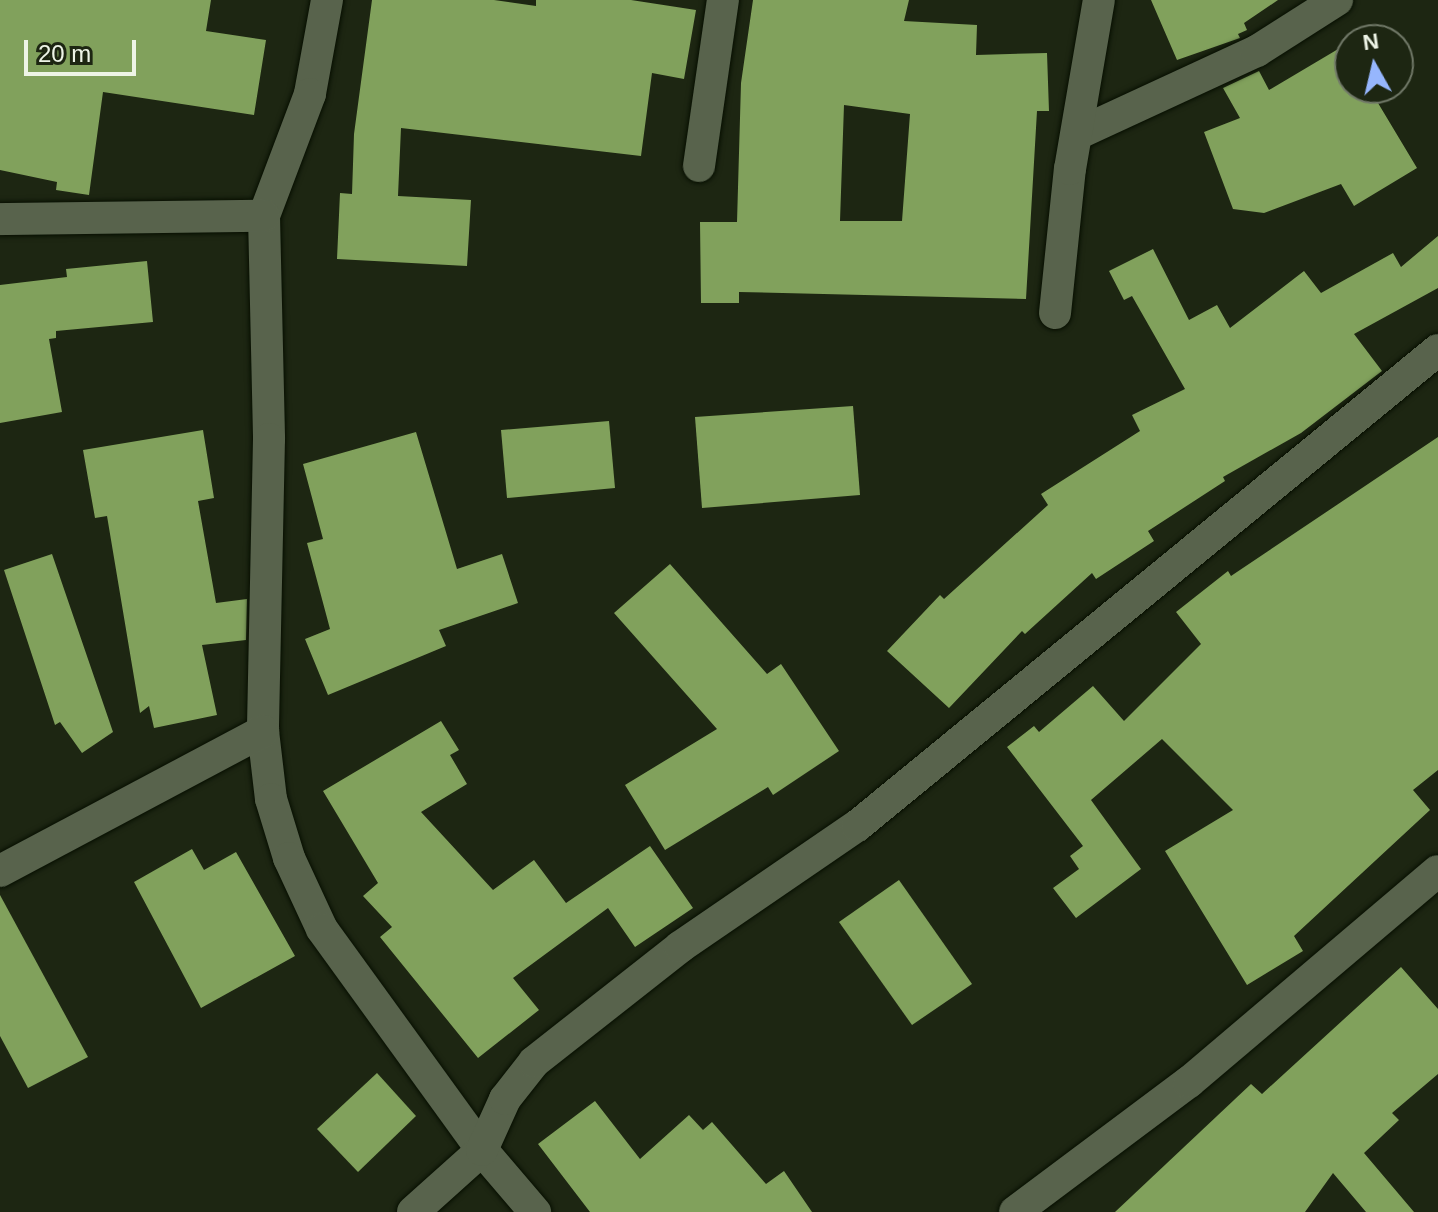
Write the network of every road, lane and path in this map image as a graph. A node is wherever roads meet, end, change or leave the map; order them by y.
1 (327, 0) edge
2 (723, 0) edge
3 (1099, 0) edge
4 (1337, 0) edge
5 (1077, 134) junction
6 (699, 166) dead end
7 (264, 216) junction
8 (0, 219) edge
9 (1055, 313) dead end
10 (1438, 350) edge
11 (263, 731) junction
12 (0, 871) edge
13 (1438, 871) edge
14 (482, 1150) junction
15 (413, 1212) edge
16 (535, 1212) edge
17 (1015, 1212) edge

1 - 7 street
2 - 6 street
3 - 5 street
4 - 5 street
5 - 9 street
7 - 8 street
7 - 11 street
10 - 14 street
11 - 12 street
11 - 14 street
13 - 17 street
14 - 15 street
14 - 16 street

